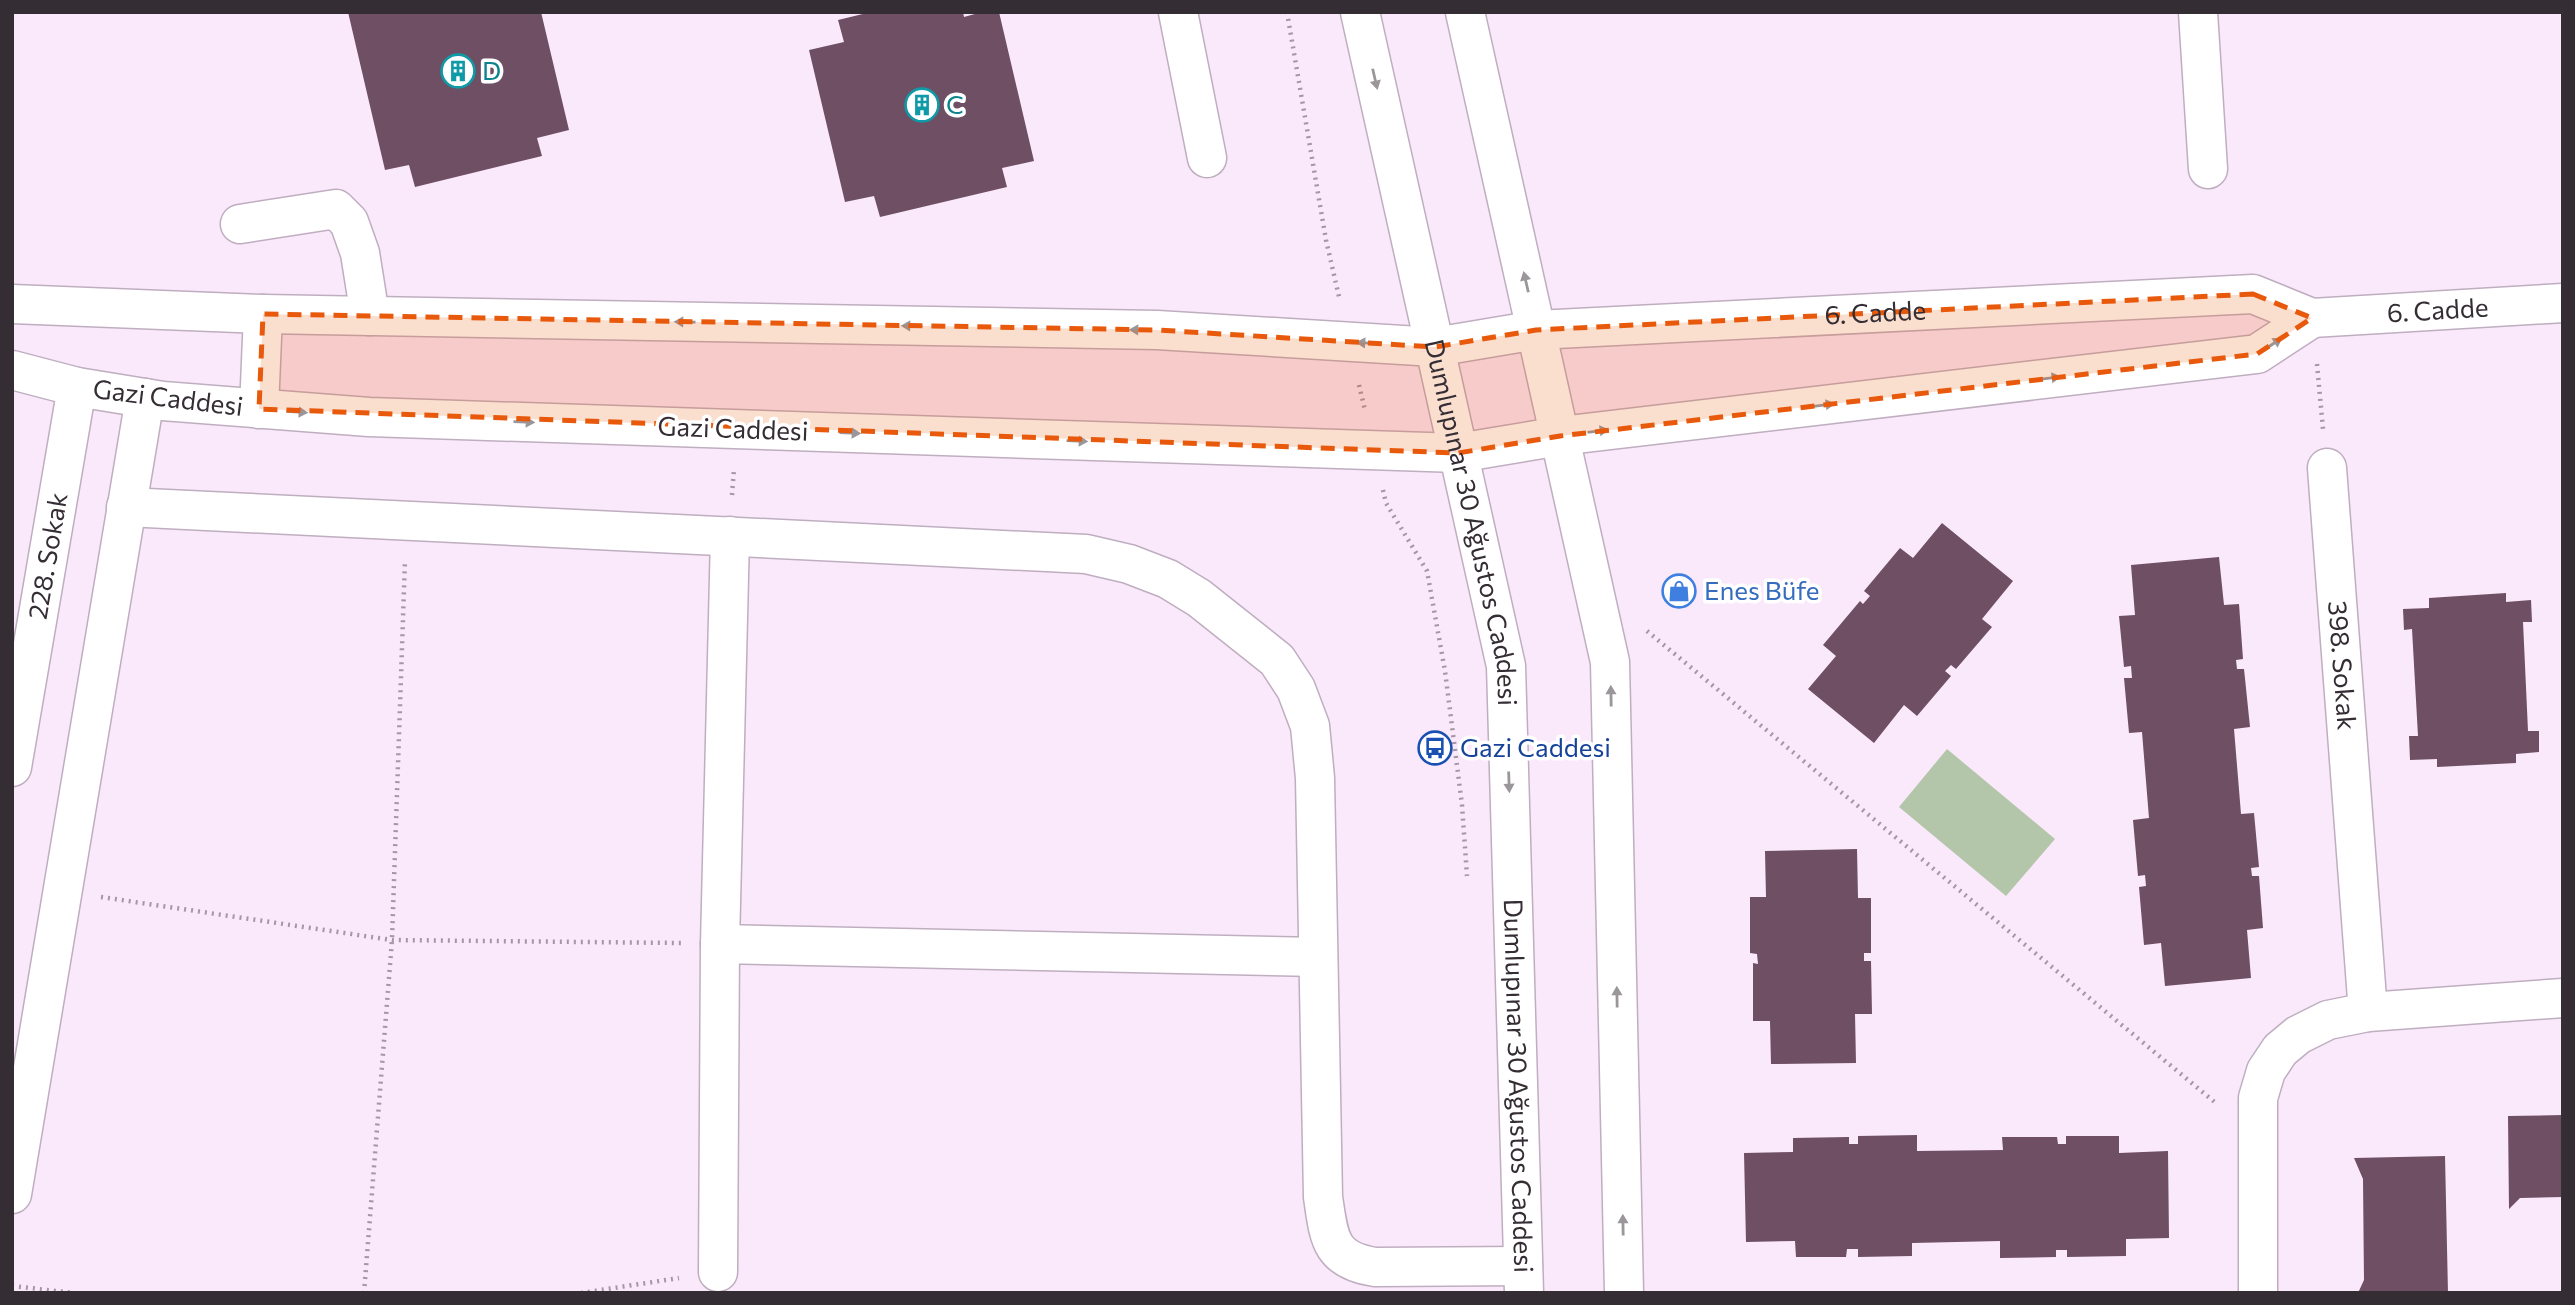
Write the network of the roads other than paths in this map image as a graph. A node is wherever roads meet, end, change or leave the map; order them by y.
1 (1178, 12) edge
2 (1360, 12) edge
3 (1465, 12) edge
4 (2198, 12) edge
5 (1207, 158) dead end
6 (2208, 169) dead end
7 (240, 224) dead end
8 (2563, 303) edge
9 (12, 304) edge
10 (264, 314) junction
11 (370, 316) junction
12 (2312, 318) junction
13 (1536, 330) junction
14 (1435, 347) junction
15 (12, 370) edge
16 (77, 387) junction
17 (145, 398) junction
18 (259, 409) junction
19 (1560, 436) junction
20 (1458, 453) junction
21 (2327, 468) road end
22 (126, 507) junction
23 (730, 536) junction
24 (12, 767) edge
25 (720, 944) junction
26 (1318, 957) junction
27 (2563, 998) edge
28 (2368, 1012) junction
29 (12, 1194) edge
30 (718, 1272) road end
31 (1523, 1279) edge
32 (1624, 1293) edge
33 (2258, 1293) edge

1 - 5 main road
2 -> 14 main road, Dumlupınar 30 Ağustos Caddesi
13 -> 3 main road
4 - 6 main road
7 - 11 main road
8 - 12 main road, 6. Cadde
9 - 10 main road
10 - 11 main road
10 - 18 main road
14 -> 11 main road
12 - 13 main road, 6. Cadde
19 -> 12 main road, 6. Cadde
13 - 14 main road, 6. Cadde
13 - 19 main road
14 - 20 main road, Dumlupınar 30 Ağustos Caddesi
15 - 16 main road, Gazi Caddesi
16 - 17 main road, Gazi Caddesi
16 - 24 main road, 228. Sokak
17 - 18 main road, Gazi Caddesi
17 - 22 main road
18 -> 20 main road, Gazi Caddesi
19 - 20 main road, 6. Cadde
32 -> 19 main road
20 -> 31 main road, Dumlupınar 30 Ağustos Caddesi
21 - 28 main road, 398. Sokak
22 - 23 main road
22 - 29 main road
23 - 25 main road
23 - 26 main road
25 - 26 main road
25 - 30 main road
26 - 31 main road
27 - 28 main road
28 - 33 main road

